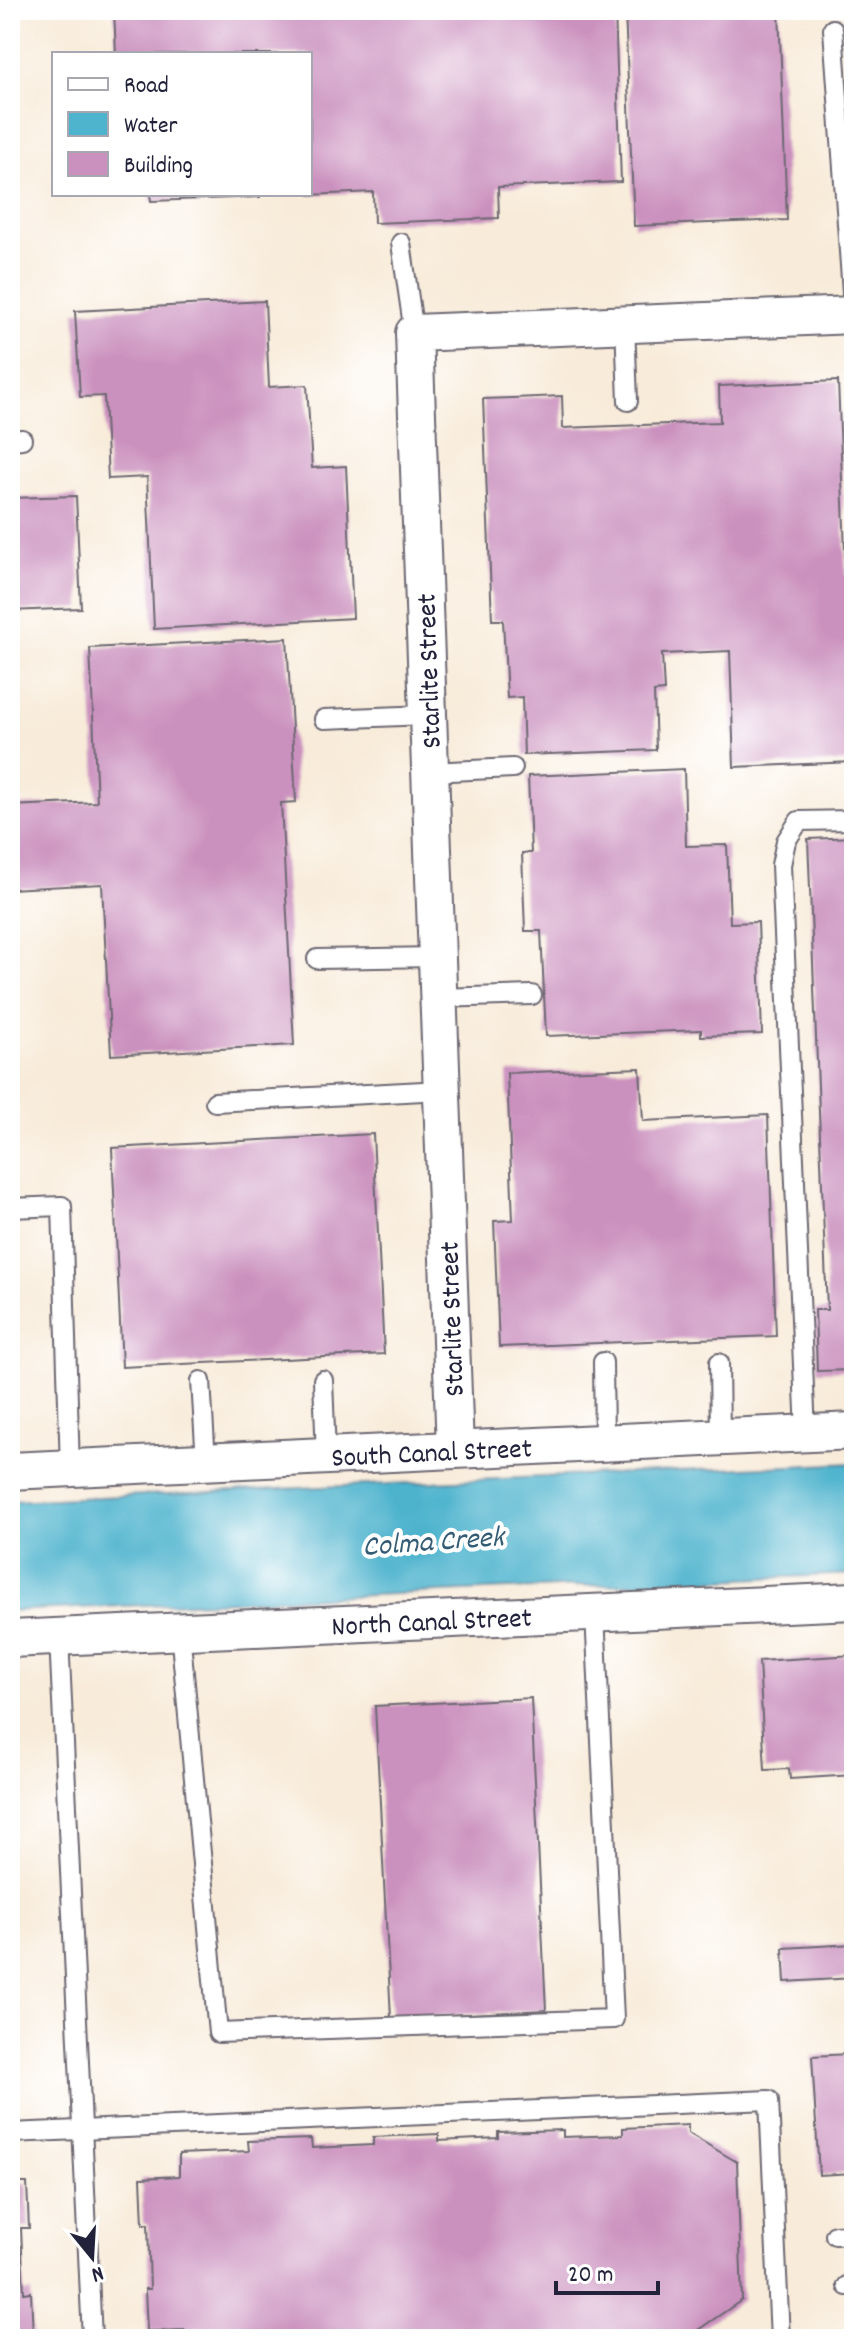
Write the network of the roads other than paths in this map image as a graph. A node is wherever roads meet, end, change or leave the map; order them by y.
1 (833, 29) dead end
2 (401, 243) dead end
3 (854, 315) edge
4 (854, 321) edge
5 (625, 324) junction
6 (414, 333) junction
7 (628, 401) dead end
8 (428, 715) junction
9 (324, 719) dead end
10 (513, 768) dead end
11 (430, 772) junction
12 (854, 820) edge
13 (437, 957) junction
14 (317, 959) dead end
15 (532, 995) dead end
16 (439, 998) junction
17 (442, 1090) junction
18 (215, 1102) dead end
19 (10, 1208) edge
20 (603, 1362) dead end
21 (719, 1363) dead end
22 (323, 1380) dead end
23 (201, 1381) dead end
24 (854, 1431) edge
25 (806, 1433) junction
26 (720, 1437) junction
27 (604, 1442) junction
28 (455, 1449) junction
29 (326, 1456) junction
30 (206, 1462) junction
31 (70, 1469) junction
32 (10, 1471) edge
33 (854, 1601) edge
34 (595, 1613) junction
35 (180, 1631) junction
36 (59, 1637) junction
37 (10, 1639) edge
38 (82, 2130) junction
39 (10, 2133) edge
40 (854, 2234) edge
41 (835, 2235) dead end
42 (92, 2339) edge
43 (780, 2339) edge

1 - 3 lane
2 - 6 lane
3 - 4 lane
3 - 5 street
5 - 6 street
5 - 7 lane
6 - 8 street, Starlite Street
8 - 9 lane
8 - 11 street, Starlite Street
10 - 11 lane
11 - 13 street, Starlite Street
12 - 25 lane
13 - 14 lane
13 - 16 street, Starlite Street
15 - 16 lane
16 - 17 street, Starlite Street
17 - 18 lane
17 - 28 street, Starlite Street
19 - 31 lane
20 - 27 lane
21 - 26 lane
22 - 29 lane
23 - 30 lane
24 - 25 street, South Canal Street
25 - 26 street, South Canal Street
26 - 27 street, South Canal Street
27 - 28 street, South Canal Street
28 - 29 street, South Canal Street
29 - 30 street, South Canal Street
30 - 31 street, South Canal Street
31 - 32 street, South Canal Street
33 - 34 street, North Canal Street
34 - 35 street, North Canal Street
34 - 35 lane
35 - 36 street, North Canal Street
36 - 37 street, North Canal Street
36 - 38 lane
38 - 39 lane
38 - 42 lane
38 - 43 lane
40 - 41 lane

